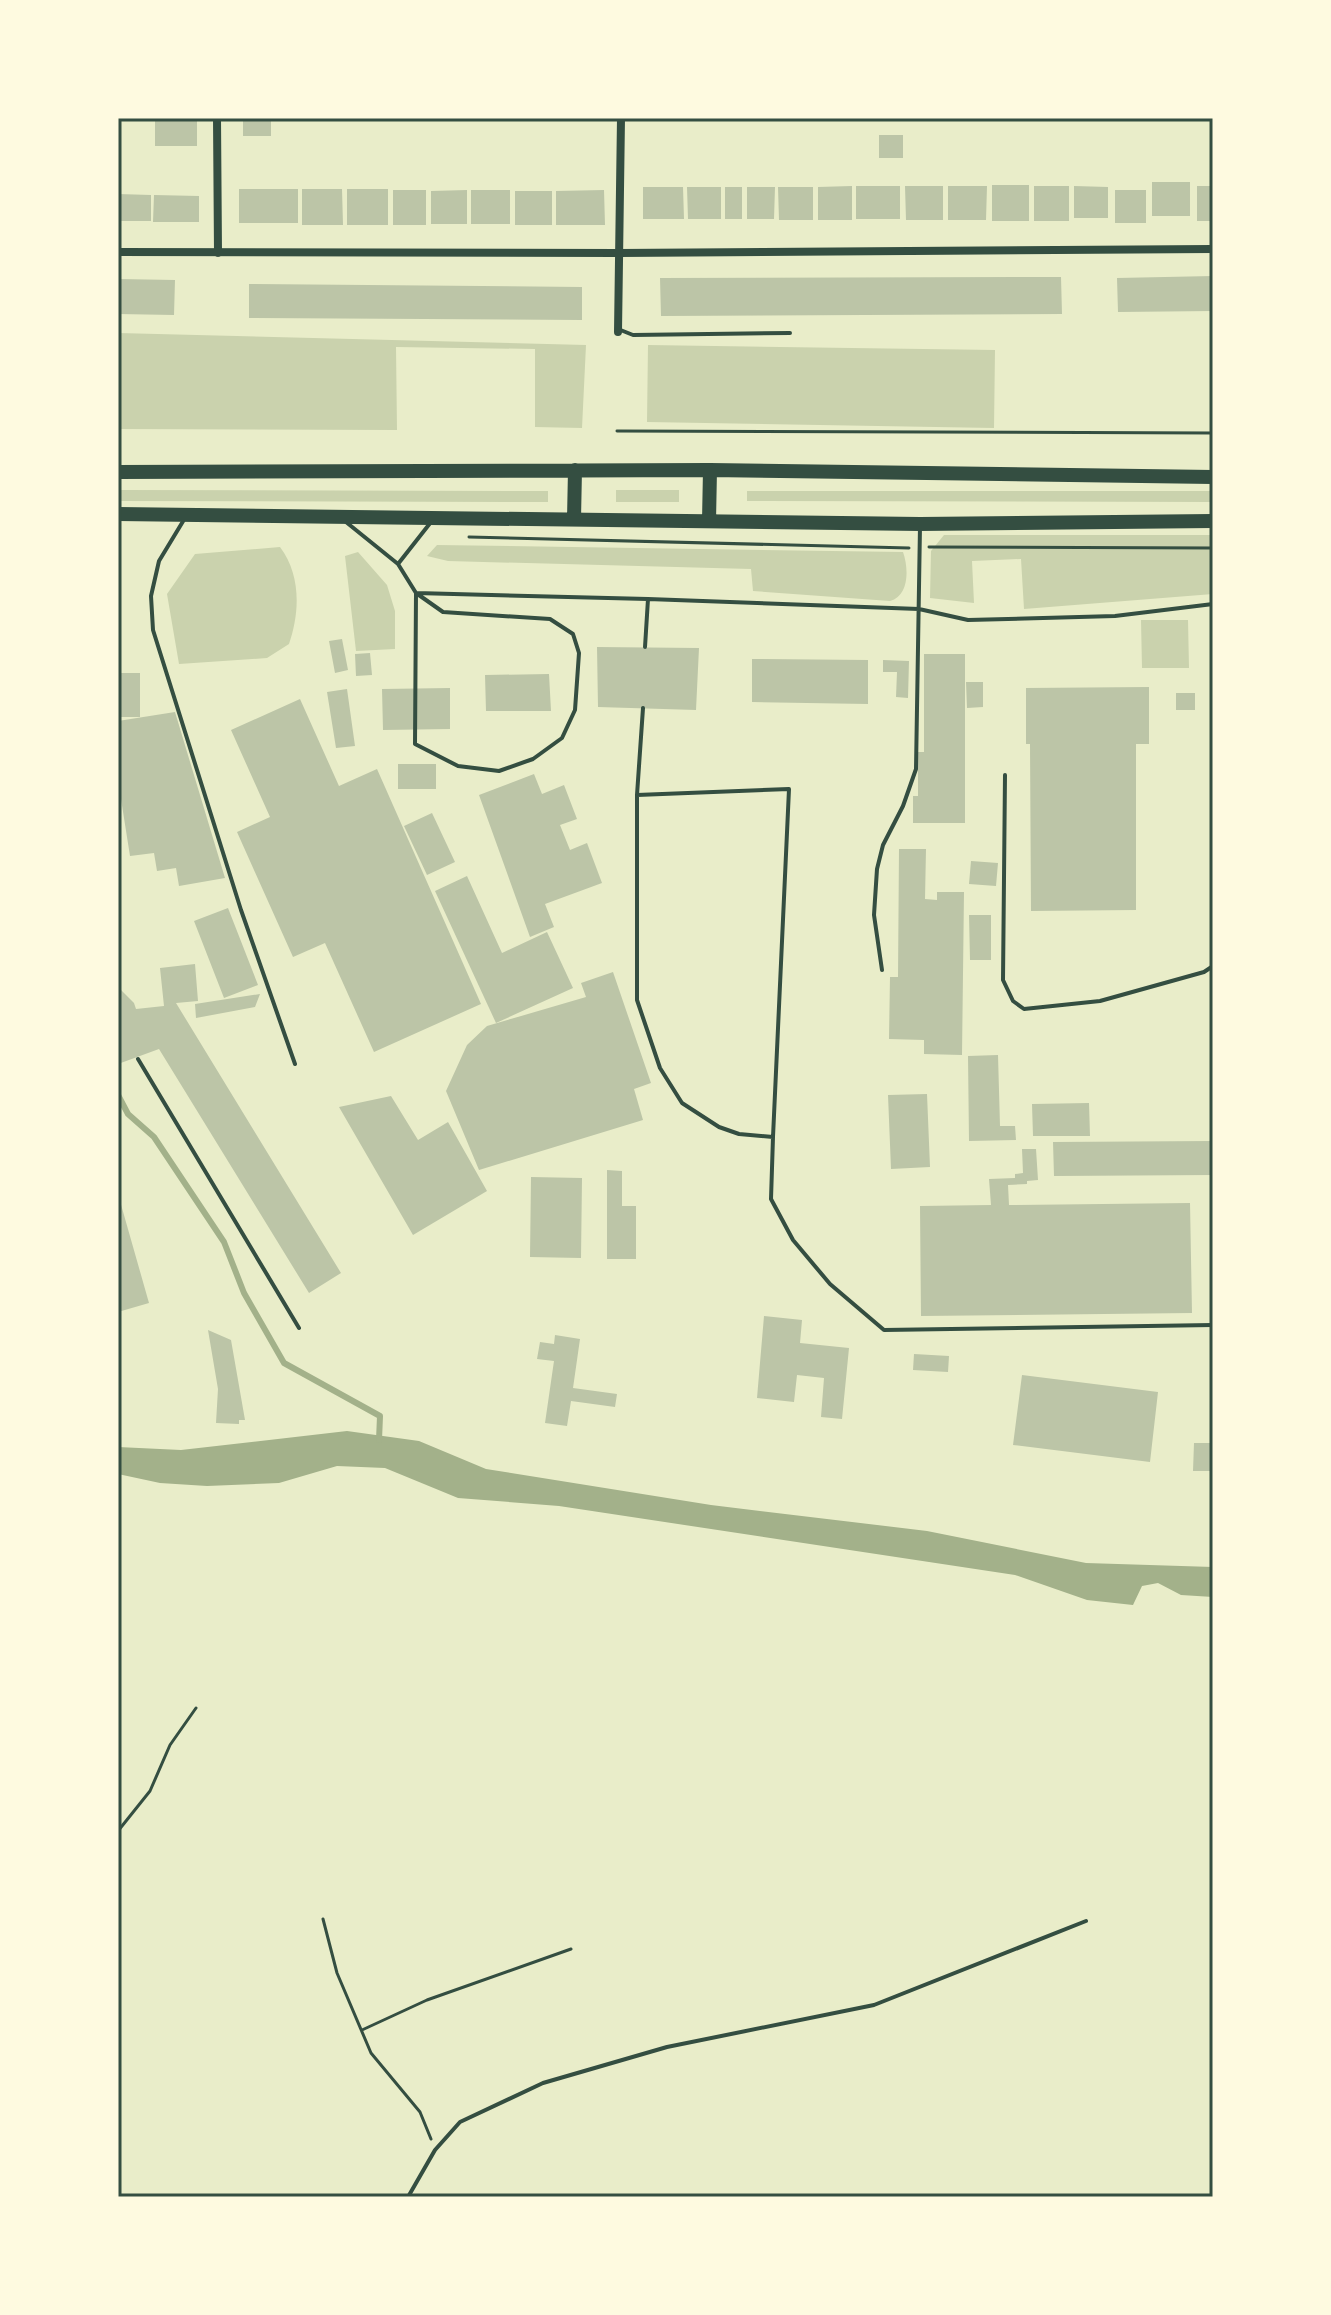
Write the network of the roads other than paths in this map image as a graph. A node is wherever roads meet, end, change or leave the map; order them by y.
1 (217, 118) edge
2 (621, 118) edge
3 (1213, 249) edge
4 (118, 252) edge
5 (218, 253) junction
6 (619, 253) junction
7 (618, 330) joint
8 (790, 333) dead end
9 (575, 470) junction
10 (710, 470) junction
11 (118, 472) edge
12 (1213, 477) edge
13 (118, 514) edge
14 (188, 514) junction
15 (337, 516) junction
16 (435, 517) junction
17 (574, 519) junction
18 (709, 521) junction
19 (1213, 521) edge
20 (920, 524) junction
21 (398, 564) junction
22 (416, 593) junction
23 (648, 599) junction
24 (1213, 604) edge
25 (919, 609) junction
26 (645, 647) dead end
27 (643, 708) dead end
28 (1005, 775) dead end
29 (637, 795) junction
30 (1213, 966) edge
31 (882, 970) dead end
32 (138, 1059) dead end
33 (295, 1064) dead end
34 (773, 1137) junction
35 (1212, 1202) edge
36 (1213, 1243) edge
37 (1213, 1325) edge
38 (299, 1328) dead end
39 (1086, 1921) dead end
40 (408, 2197) edge

1 - 5 street
2 - 6 street
3 - 6 street
4 - 5 street
5 - 6 street
6 - 7 street
7 - 8 lane
9 - 10 highway
9 - 11 highway
9 - 17 highway
10 - 12 highway
10 - 18 highway
13 - 14 highway
14 - 15 highway
14 - 33 lane
15 - 16 highway
15 - 21 lane
16 - 17 highway
16 - 21 lane
17 - 18 highway
18 - 20 highway
19 - 20 highway
20 - 25 lane
21 - 22 lane
22 - 22 lane
22 - 23 lane
23 - 25 lane
23 - 26 lane
24 - 25 lane
25 - 31 lane
27 - 29 lane
28 - 30 lane
29 - 34 lane
29 - 34 lane
32 - 38 lane
34 - 37 lane
35 - 36 lane
39 - 40 lane

